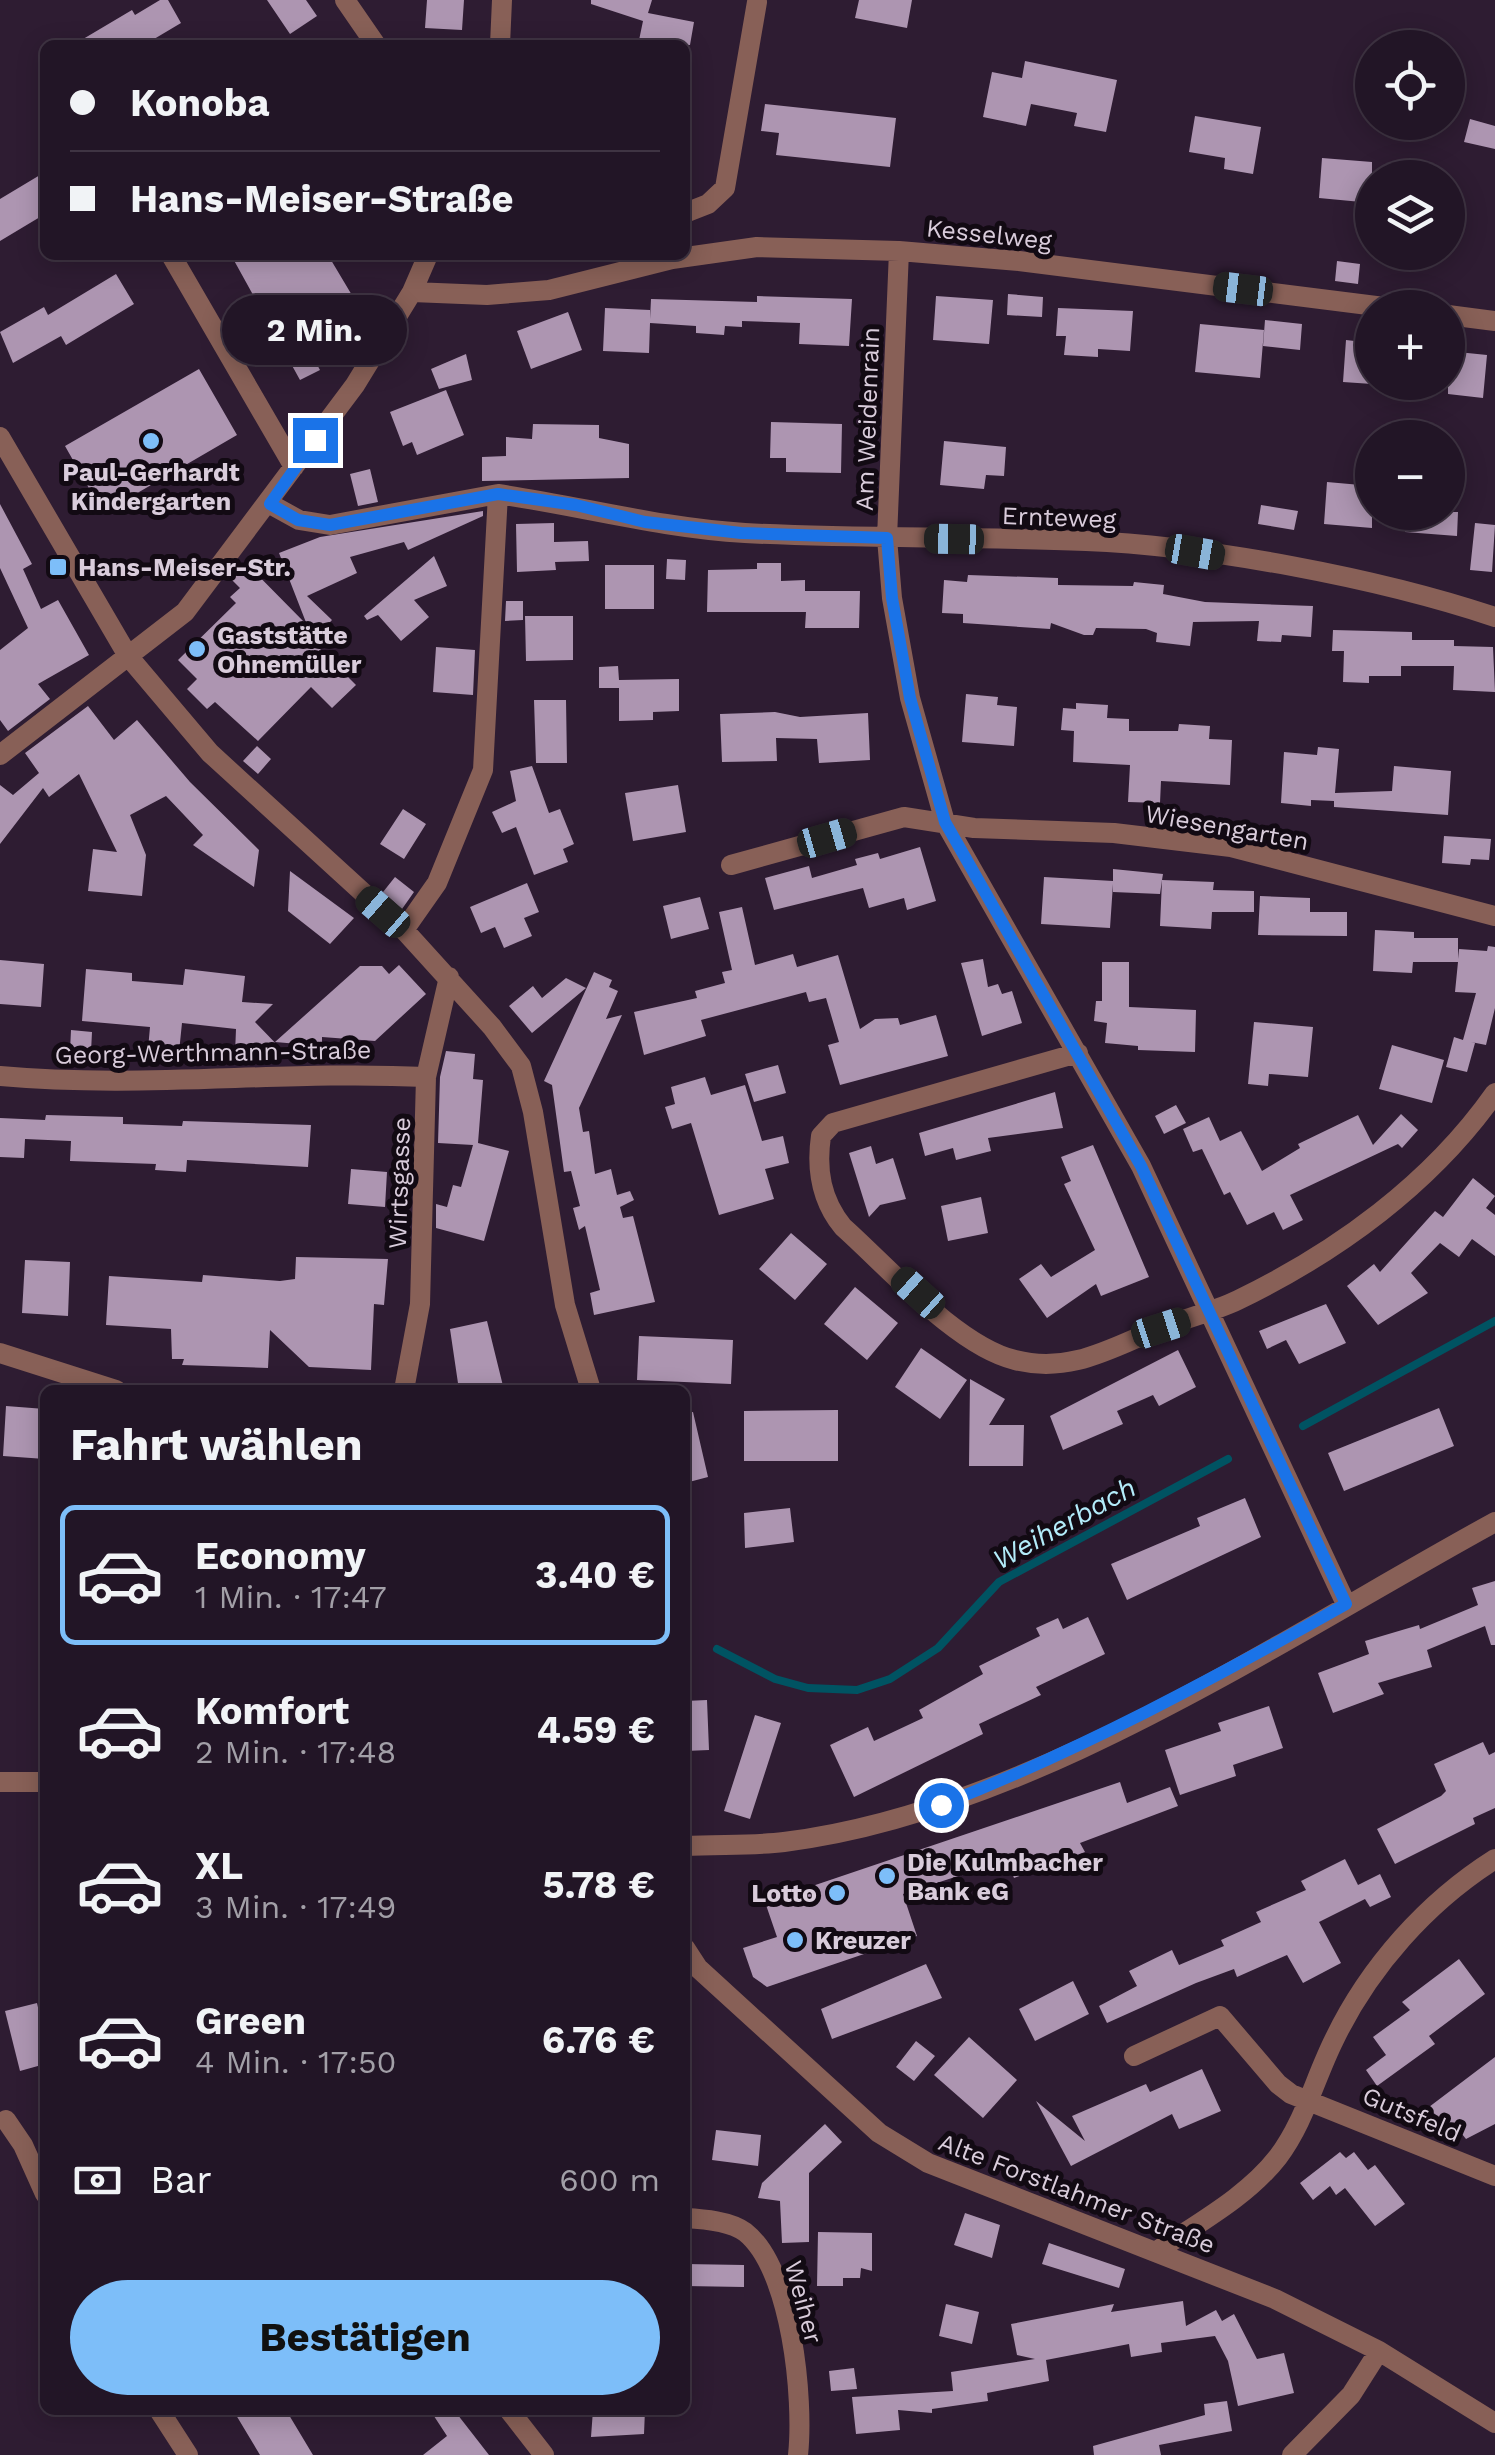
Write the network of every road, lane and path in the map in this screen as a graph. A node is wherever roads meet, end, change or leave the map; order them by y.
1 (345, 0) edge
2 (502, 0) edge
3 (757, 2) edge
4 (373, 40) edge
5 (500, 40) edge
6 (690, 211) edge
7 (899, 251) junction
8 (690, 259) edge
9 (174, 260) edge
10 (426, 260) edge
11 (601, 260) edge
12 (684, 260) edge
13 (582, 278) junction
14 (412, 292) junction
15 (1355, 303) edge
16 (1465, 318) edge
17 (1495, 322) edge
18 (0, 437) edge
19 (294, 467) junction
20 (498, 494) junction
21 (270, 504) junction
22 (887, 538) junction
23 (1495, 616) edge
24 (128, 656) junction
25 (0, 755) edge
26 (945, 822) junction
27 (731, 864) dead end
28 (1495, 916) edge
29 (404, 930) junction
30 (449, 978) junction
31 (1078, 1053) junction
32 (0, 1076) edge
33 (426, 1078) junction
34 (1495, 1093) edge
35 (1210, 1312) junction
36 (0, 1353) edge
37 (100, 1385) edge
38 (405, 1385) edge
39 (589, 1385) edge
40 (1495, 1522) edge
41 (1346, 1604) junction
42 (0, 1782) edge
43 (40, 1782) edge
44 (690, 1846) edge
45 (1495, 1860) edge
46 (690, 1956) edge
47 (1134, 2056) dead end
48 (1309, 2101) junction
49 (6, 2120) dead end
50 (1495, 2176) edge
51 (40, 2183) edge
52 (690, 2219) edge
53 (1157, 2250) junction
54 (1379, 2350) junction
55 (162, 2415) edge
56 (513, 2415) edge
57 (1495, 2423) edge
58 (188, 2455) edge
59 (544, 2455) edge
60 (798, 2455) edge
61 (1292, 2455) edge

1 - 4 street
2 - 5 street
3 - 6 street
7 - 8 street, Kesselweg
7 - 15 street, Kesselweg
7 - 22 street, Am Weidenrain
9 - 19 street
10 - 14 street
11 - 13 street, Kesselweg
12 - 13 street, Kesselweg
13 - 14 street, Kesselweg
14 - 19 street
16 - 17 street
18 - 24 street
19 - 21 street
20 - 21 street, Ernteweg
20 - 22 street, Ernteweg
20 - 29 street
21 - 24 street
22 - 23 street, Ernteweg
22 - 26 street, Am Weidenrain
24 - 25 street
24 - 29 street
26 - 27 street
26 - 28 street, Wiesengarten
26 - 31 street, Am Weidenrain
29 - 30 street
30 - 33 street, Wirtsgasse
30 - 39 street
31 - 35 street, Am Weidenrain
31 - 35 street
32 - 33 street, Georg-Werthmann-Straße
33 - 38 street, Wirtsgasse
34 - 35 street
35 - 41 street, Am Weidenrain
36 - 37 street
40 - 41 street
41 - 44 street
42 - 43 street
45 - 48 street
46 - 53 street, Alte Forstlahmer Straße
47 - 48 street, Gutsfeld
48 - 50 street, Gutsfeld
48 - 53 street
49 - 51 street
52 - 60 street, Weiher
53 - 54 street, Alte Forstlahmer Straße
54 - 57 street, Alte Forstlahmer Straße
54 - 61 street
55 - 58 street
56 - 59 street

